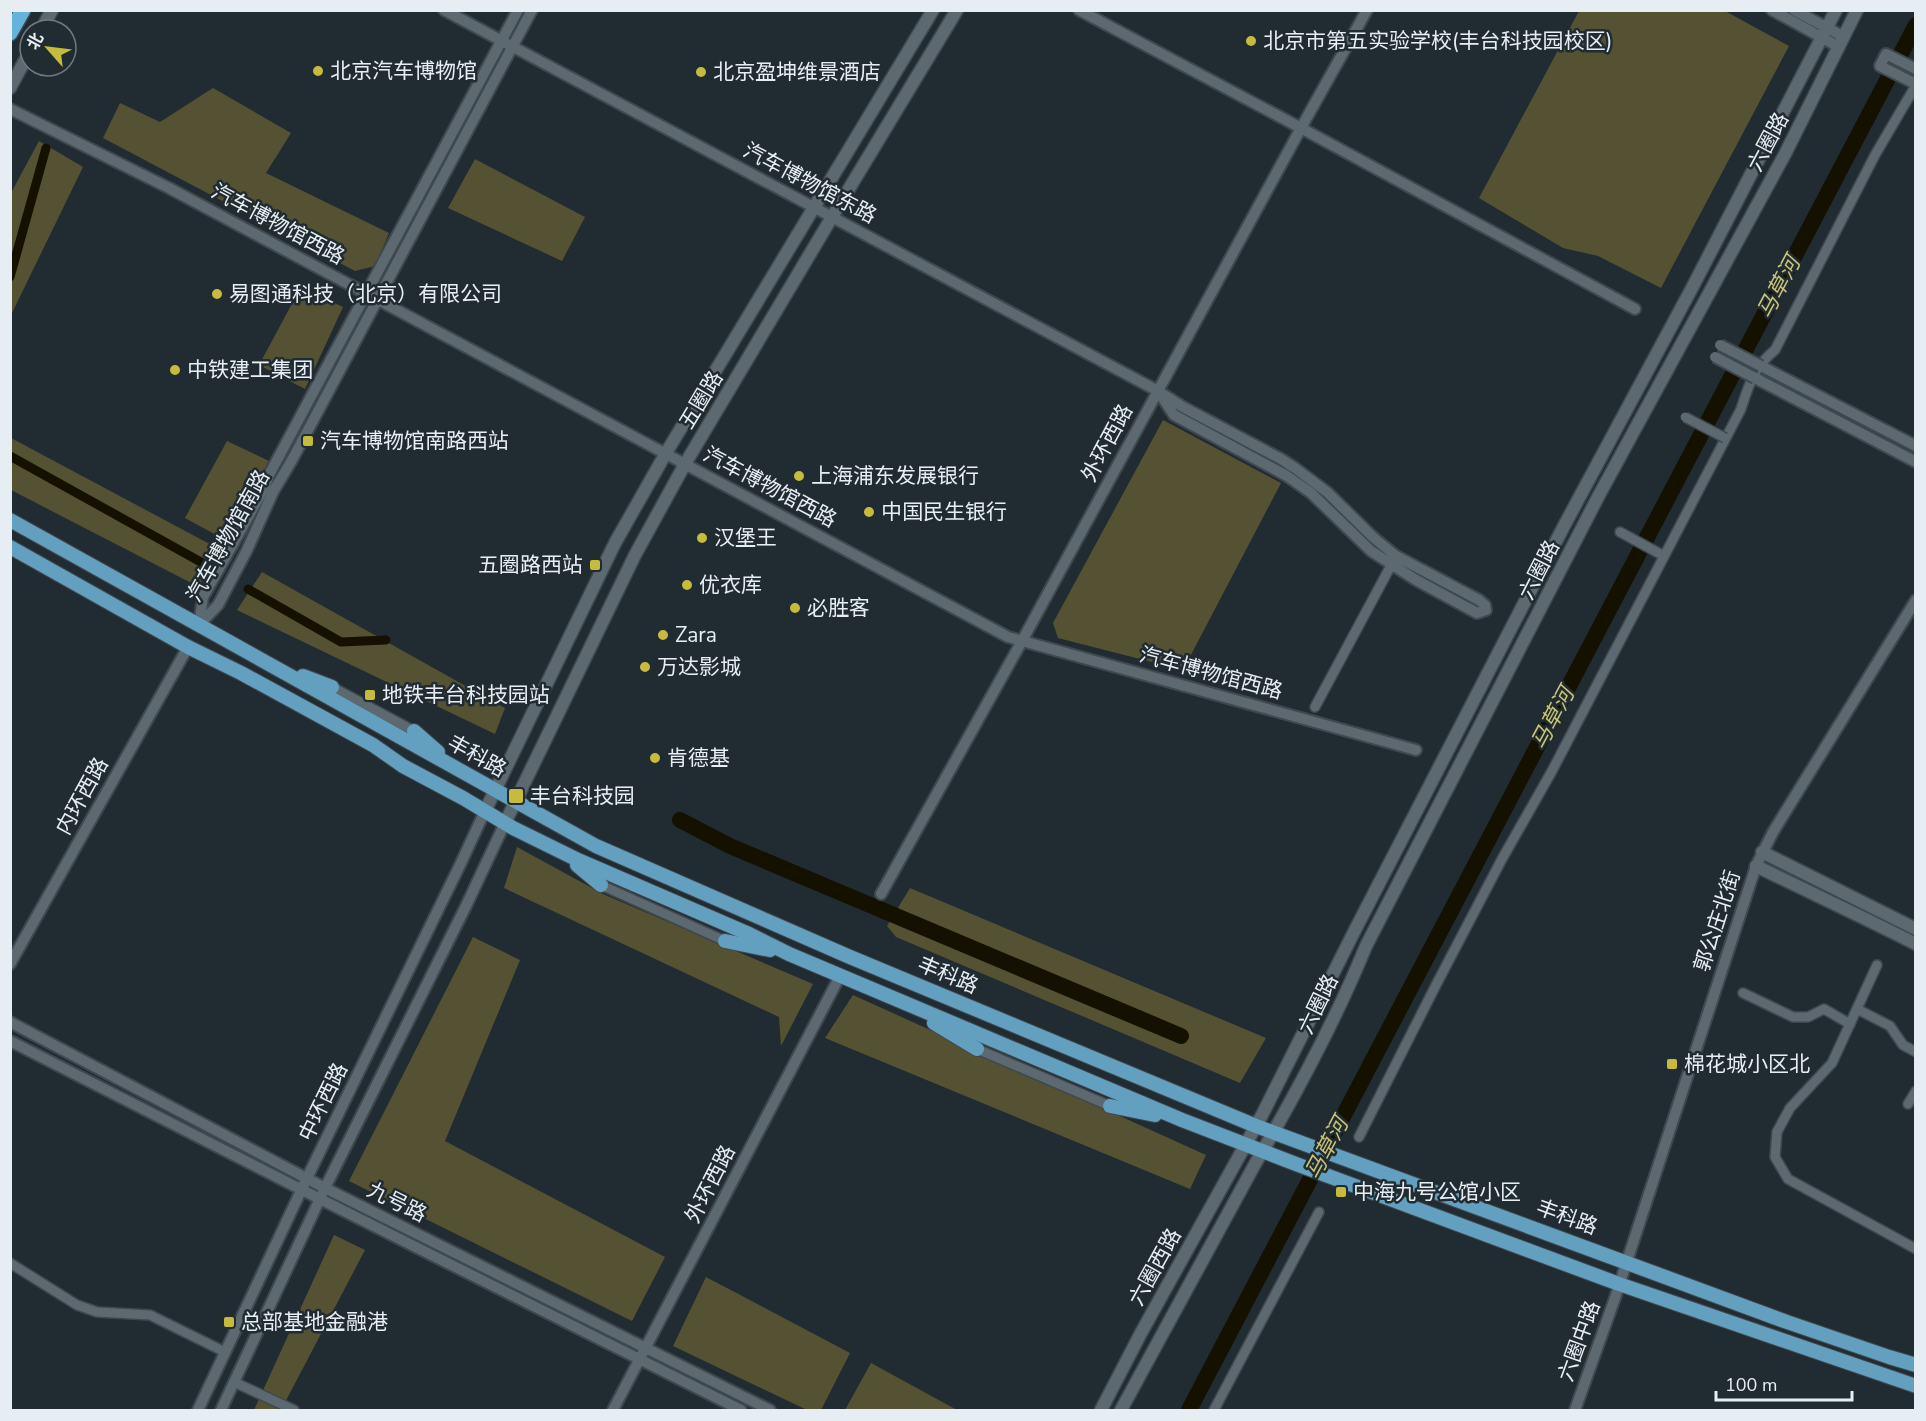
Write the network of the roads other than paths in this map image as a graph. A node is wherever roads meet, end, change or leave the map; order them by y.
1 (22, 10) edge
2 (444, 10) edge
3 (518, 10) edge
4 (532, 10) edge
5 (933, 10) edge
6 (957, 10) edge
7 (1079, 10) edge
8 (1367, 10) edge
9 (1772, 10) edge
10 (1794, 10) edge
11 (1836, 10) edge
12 (1857, 10) edge
13 (1824, 32) junction
14 (10, 33) edge
15 (501, 40) junction
16 (1841, 42) junction
17 (513, 46) junction
18 (1916, 69) edge
19 (18, 73) edge
20 (1916, 85) edge
21 (10, 88) edge
22 (10, 110) edge
23 (1300, 128) junction
24 (815, 207) junction
25 (832, 217) junction
26 (365, 294) junction
27 (378, 300) junction
28 (1635, 309) dead end
29 (1720, 345) dead end
30 (1715, 357) dead end
31 (1158, 391) junction
32 (1685, 417) dead end
33 (1725, 438) junction
34 (1916, 446) edge
35 (666, 453) junction
36 (1916, 462) edge
37 (686, 464) junction
38 (10, 520) edge
39 (1620, 532) dead end
40 (10, 547) edge
41 (1664, 555) junction
42 (1393, 561) junction
43 (1916, 600) edge
44 (199, 625) junction
45 (1022, 641) junction
46 (188, 647) junction
47 (283, 672) junction
48 (332, 687) joint
49 (1315, 706) dead end
50 (414, 731) joint
51 (1416, 750) dead end
52 (452, 767) junction
53 (496, 791) junction
54 (516, 802) junction
55 (485, 811) junction
56 (505, 824) junction
57 (562, 852) junction
58 (1762, 852) junction
59 (1756, 866) junction
60 (602, 885) joint
61 (880, 894) dead end
62 (1916, 929) edge
63 (725, 941) joint
64 (1916, 944) edge
65 (789, 954) junction
66 (10, 964) edge
67 (1877, 965) dead end
68 (840, 976) junction
69 (1743, 993) dead end
70 (914, 1007) junction
71 (1857, 1009) junction
72 (10, 1022) edge
73 (1850, 1024) junction
74 (10, 1041) edge
75 (977, 1049) joint
76 (1916, 1052) edge
77 (1916, 1091) edge
78 (1908, 1104) dead end
79 (1110, 1106) joint
80 (1182, 1120) junction
81 (1256, 1126) junction
82 (1274, 1133) junction
83 (1359, 1137) dead end
84 (1245, 1145) junction
85 (1262, 1151) junction
86 (307, 1179) junction
87 (325, 1188) junction
88 (302, 1189) junction
89 (320, 1199) junction
90 (1319, 1212) dead end
91 (1916, 1249) edge
92 (1627, 1262) junction
93 (10, 1263) edge
94 (1619, 1284) junction
95 (647, 1348) junction
96 (225, 1352) junction
97 (640, 1360) junction
98 (1916, 1365) edge
99 (234, 1382) junction
100 (1916, 1386) edge
101 (198, 1410) edge
102 (221, 1410) edge
103 (294, 1410) edge
104 (613, 1410) edge
105 (741, 1410) edge
106 (770, 1410) edge
107 (1101, 1410) edge
108 (1121, 1410) edge
109 (1214, 1410) edge
110 (1575, 1410) edge

1 - 14 highway
2 - 15 street, 汽车博物馆东路
3 - 15 street, 汽车博物馆南路
4 - 17 street, 汽车博物馆南路
5 - 24 main road, 五圈路
6 - 25 main road, 五圈路
7 - 23 street
8 - 23 street, 外环西路
9 - 13 street
10 - 13 street
11 - 13 main road, 六圈路
12 - 16 main road, 六圈路
13 - 16 street
13 - 81 main road, 六圈路
15 - 17 street, 汽车博物馆东路
15 - 26 street, 汽车博物馆南路
16 - 82 main road, 六圈路
17 - 24 street, 汽车博物馆东路
17 - 27 street, 汽车博物馆南路
18 - 20 street
19 - 21 main road
20 - 33 street
22 - 26 street, 汽车博物馆西路
23 - 28 street
23 - 31 street, 外环西路
24 - 25 street, 汽车博物馆东路
24 - 35 main road, 五圈路
25 - 31 street, 汽车博物馆东路
25 - 37 main road, 五圈路
26 - 27 street, 汽车博物馆西路
26 - 44 street, 汽车博物馆南路
27 - 35 street, 汽车博物馆西路
27 - 44 street, 汽车博物馆南路
29 - 34 street, bridge
30 - 36 street, bridge
31 - 42 street
31 - 45 street, 外环西路
32 - 33 street, bridge
33 - 41 street
35 - 37 street, 汽车博物馆西路
35 - 53 main road, 五圈路
37 - 45 street, 汽车博物馆西路
37 - 54 main road, 五圈路
38 - 44 main road, 丰科路
39 - 41 street
40 - 46 main road, 丰科路
41 - 83 street
42 - 42 street
42 - 49 street
43 - 58 street, 郭公庄北街
44 - 47 main road, 丰科路
45 - 51 street, 汽车博物馆西路
45 - 61 street, 外环西路
46 - 55 main road, 丰科路
46 - 66 street, 内环西路
47 - 48 main road
47 - 52 main road, 丰科路
48 - 50 street
50 - 52 main road
52 - 53 main road, 丰科路
53 - 54 main road, 丰科路
53 - 55 main road, 五圈路
54 - 56 main road, 五圈路
54 - 81 main road, 丰科路
55 - 56 main road, 丰科路
55 - 86 street, 中环西路
56 - 57 main road, 丰科路
56 - 87 street, 中环西路
57 - 60 main road
57 - 65 main road, 丰科路
58 - 59 street, 郭公庄北街
58 - 62 main road
59 - 64 main road
59 - 92 street, 郭公庄北街
60 - 63 street
63 - 65 main road
65 - 68 main road, 丰科路
67 - 71 street
68 - 70 main road, 丰科路
68 - 95 street, 外环西路
69 - 73 street
70 - 75 main road
70 - 80 main road, 丰科路
71 - 73 street
71 - 76 street
72 - 86 street, 九号路
73 - 91 street
74 - 88 street, 九号路
75 - 79 street
77 - 78 street
79 - 80 main road
80 - 84 main road, 丰科路
81 - 82 main road, 丰科路
81 - 84 main road, 六圈路
82 - 85 main road, 六圈路
82 - 92 main road, 丰科路
84 - 85 main road, 丰科路
84 - 107 main road, 六圈西路
85 - 94 main road, 丰科路
85 - 108 main road, 六圈西路
86 - 87 street, 九号路
86 - 88 street, 中环西路
87 - 89 street, 中环西路
87 - 95 street, 九号路
88 - 89 street, 九号路
88 - 96 street, 中环西路
89 - 97 street, 九号路
89 - 99 street, 中环西路
90 - 109 street
92 - 94 street, 郭公庄北街
92 - 98 main road, 丰科路
93 - 96 street
94 - 100 main road, 丰科路
94 - 110 street, 六圈中路
95 - 97 street, 外环西路
95 - 106 street, 九号路
96 - 101 street, 中环西路
97 - 104 street, 外环西路
97 - 105 street, 九号路
99 - 102 street, 中环西路
99 - 103 street

